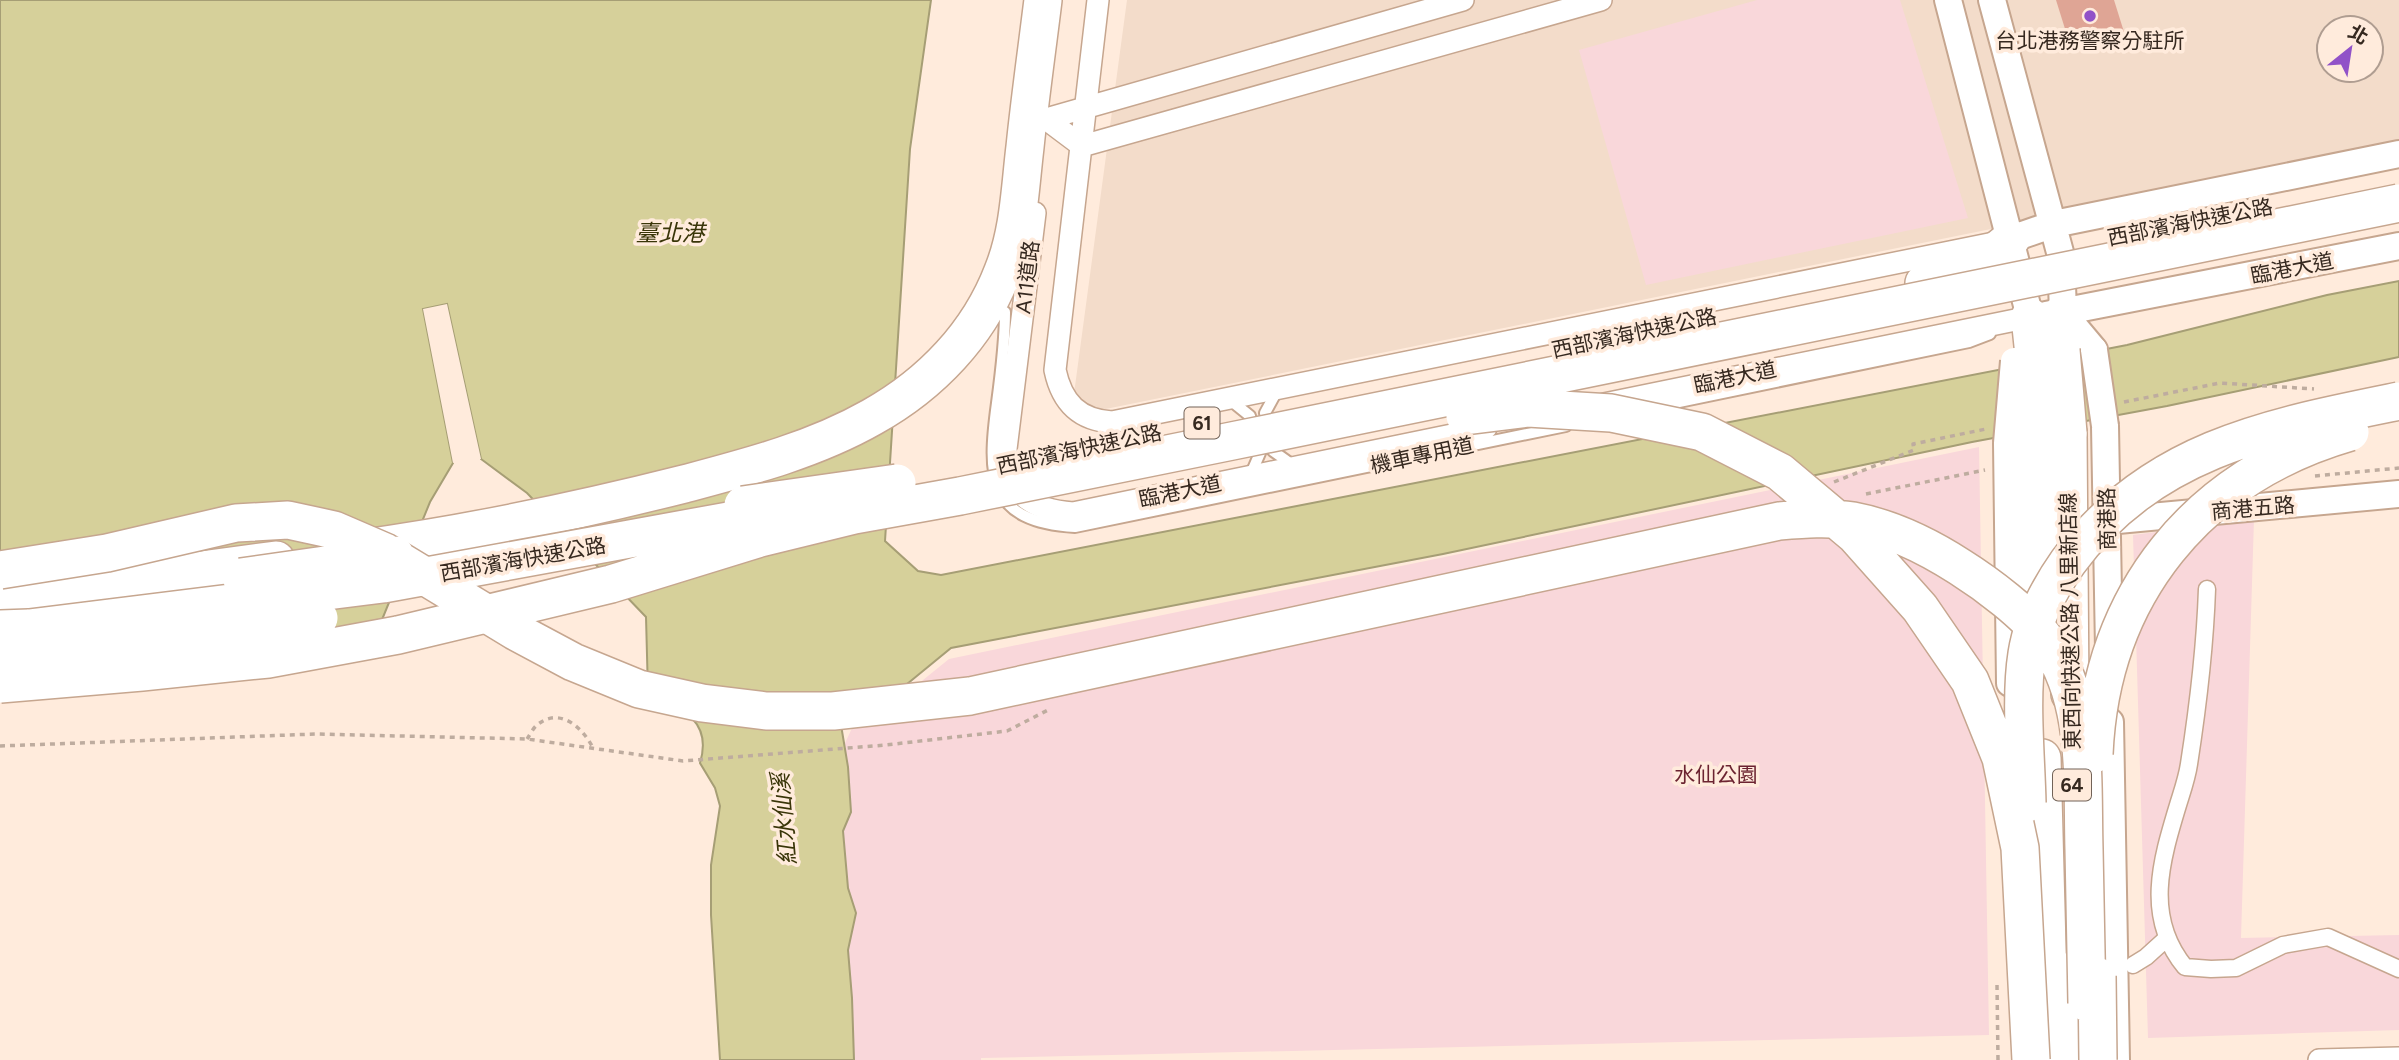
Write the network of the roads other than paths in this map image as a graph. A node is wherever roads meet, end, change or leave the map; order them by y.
1 (1042, 0) edge
2 (1060, 0) edge
3 (1098, 0) edge
4 (1463, 0) edge
5 (1601, 0) edge
6 (1948, 0) edge
7 (1992, 0) edge
8 (1086, 107) junction
9 (1046, 119) junction
10 (1082, 146) junction
11 (2399, 154) edge
12 (2399, 181) edge
13 (2399, 190) edge
14 (2399, 203) edge
15 (2399, 213) edge
16 (2054, 224) junction
17 (2011, 239) junction
18 (2399, 246) edge
19 (2061, 256) junction
20 (997, 308) junction
21 (2047, 315) junction
22 (2051, 354) junction
23 (1278, 389) junction
24 (1229, 399) junction
25 (2399, 401) edge
26 (2399, 421) edge
27 (2029, 443) junction
28 (1296, 467) junction
29 (1129, 469) junction
30 (1250, 476) junction
31 (2399, 494) edge
32 (1073, 513) joint
33 (2107, 521) junction
34 (0, 570) edge
35 (2207, 589) dead end
36 (2053, 598) junction
37 (0, 603) edge
38 (0, 629) edge
39 (0, 655) edge
40 (0, 684) edge
41 (2167, 939) junction
42 (2133, 965) dead end
43 (2399, 969) edge
44 (2399, 1058) edge
45 (2014, 1060) edge
46 (2032, 1060) edge
47 (2050, 1060) edge
48 (2078, 1060) edge
49 (2088, 1060) edge
50 (2098, 1060) edge
51 (2116, 1060) edge
52 (2319, 1060) edge

1 - 20 highway
2 - 9 street, A11道路
3 - 8 street, A11道路
4 - 8 street
5 - 10 street
6 - 17 street
7 - 16 street
8 - 9 street
8 - 10 street, A11道路
9 - 10 street
9 - 32 street, A11道路
10 - 24 street, A11道路
11 - 16 street
12 - 38 highway, 西部濱海快速公路 / 61, bridge
13 - 19 street
14 - 40 highway, bridge
15 - 29 highway, 西部濱海快速公路 / 61
16 - 17 street
16 - 19 street
17 - 21 street
17 - 23 street
17 - 37 highway, bridge
18 - 21 street, 臨港大道
19 - 21 street
20 - 21 lane, 機車專用道
20 - 37 highway, bridge
21 - 22 highway, 東西向快速公路 八里新店線
21 - 22 street
21 - 28 street, 臨港大道
22 - 27 highway, 東西向快速公路 八里新店線, bridge
22 - 33 street, 商港路, bridge
23 - 24 street
23 - 28 lane
24 - 30 lane
25 - 46 highway, bridge
26 - 50 highway, bridge
27 - 36 highway, 東西向快速公路 八里新店線
27 - 45 street
28 - 30 street, 臨港大道
29 - 39 highway, 西部濱海快速公路 / 61, bridge
29 - 46 highway, bridge
30 - 32 street, 臨港大道
31 - 33 street, 商港五路
33 - 51 street, 商港路
34 - 49 highway, bridge
35 - 41 street
36 - 47 highway, 東西向快速公路 八里新店線 / 64
36 - 48 highway, 東西向快速公路 八里新店線 / 64
41 - 42 street
41 - 43 street
44 - 52 street

